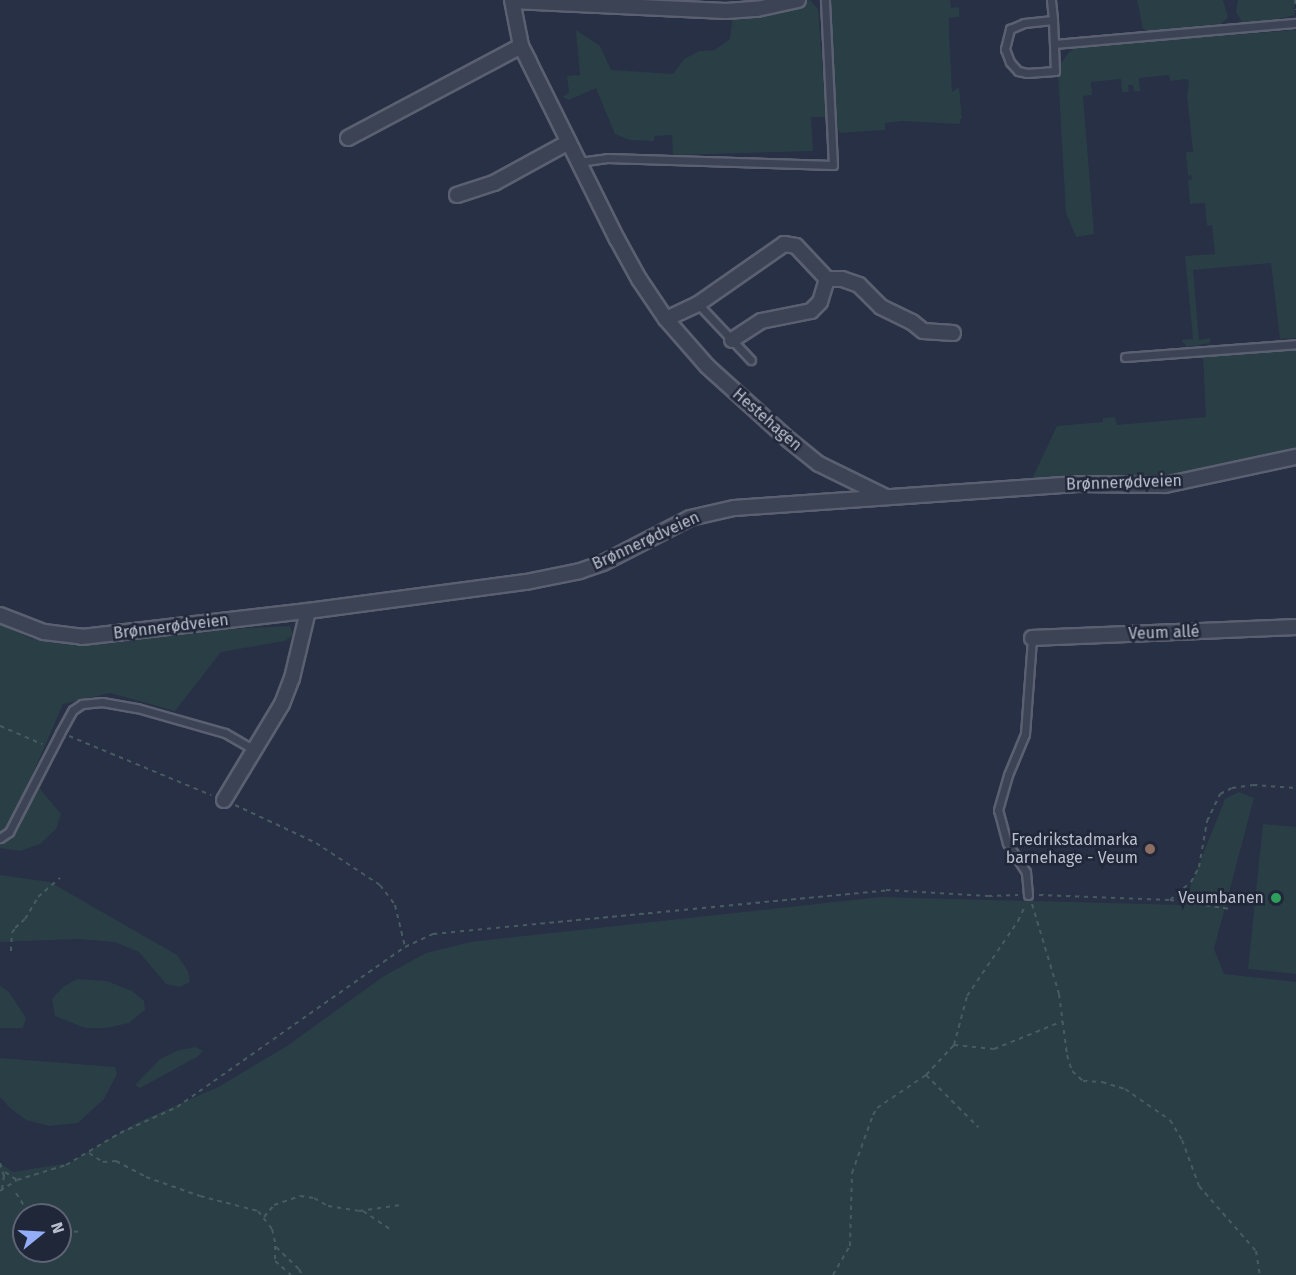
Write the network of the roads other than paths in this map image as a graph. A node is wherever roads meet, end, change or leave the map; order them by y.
1 (798, 0) edge
2 (825, 0) edge
3 (1051, 0) edge
4 (513, 1) edge
5 (1053, 20) junction
6 (1296, 23) edge
7 (1054, 44) junction
8 (521, 46) junction
9 (348, 138) dead end
10 (569, 142) junction
11 (579, 162) junction
12 (457, 195) dead end
13 (827, 279) junction
14 (698, 304) junction
15 (666, 319) junction
16 (953, 333) dead end
17 (732, 340) junction
18 (1296, 344) edge
19 (1125, 357) dead end
20 (751, 360) dead end
21 (1296, 457) edge
22 (886, 496) junction
23 (308, 611) junction
24 (0, 615) edge
25 (1296, 627) edge
26 (1032, 638) joint
27 (254, 750) junction
28 (224, 800) road end
29 (0, 838) edge
30 (1028, 895) road end

1 - 4 street, Hestehagen
2 - 11 lane
3 - 5 lane
4 - 8 street, Hestehagen
5 - 7 lane
5 - 7 lane
6 - 7 lane
8 - 9 street
8 - 10 street, Hestehagen
10 - 11 street, Hestehagen
10 - 12 street
11 - 15 street, Hestehagen
13 - 14 street
13 - 16 street
13 - 17 street
14 - 15 street
14 - 17 lane
15 - 22 street, Hestehagen
17 - 20 lane
18 - 19 lane
21 - 22 street, Brønnerødveien
22 - 23 street, Brønnerødveien
23 - 24 street, Brønnerødveien
23 - 27 street
25 - 26 street, Veum allé
26 - 30 lane
27 - 28 street
27 - 29 lane

